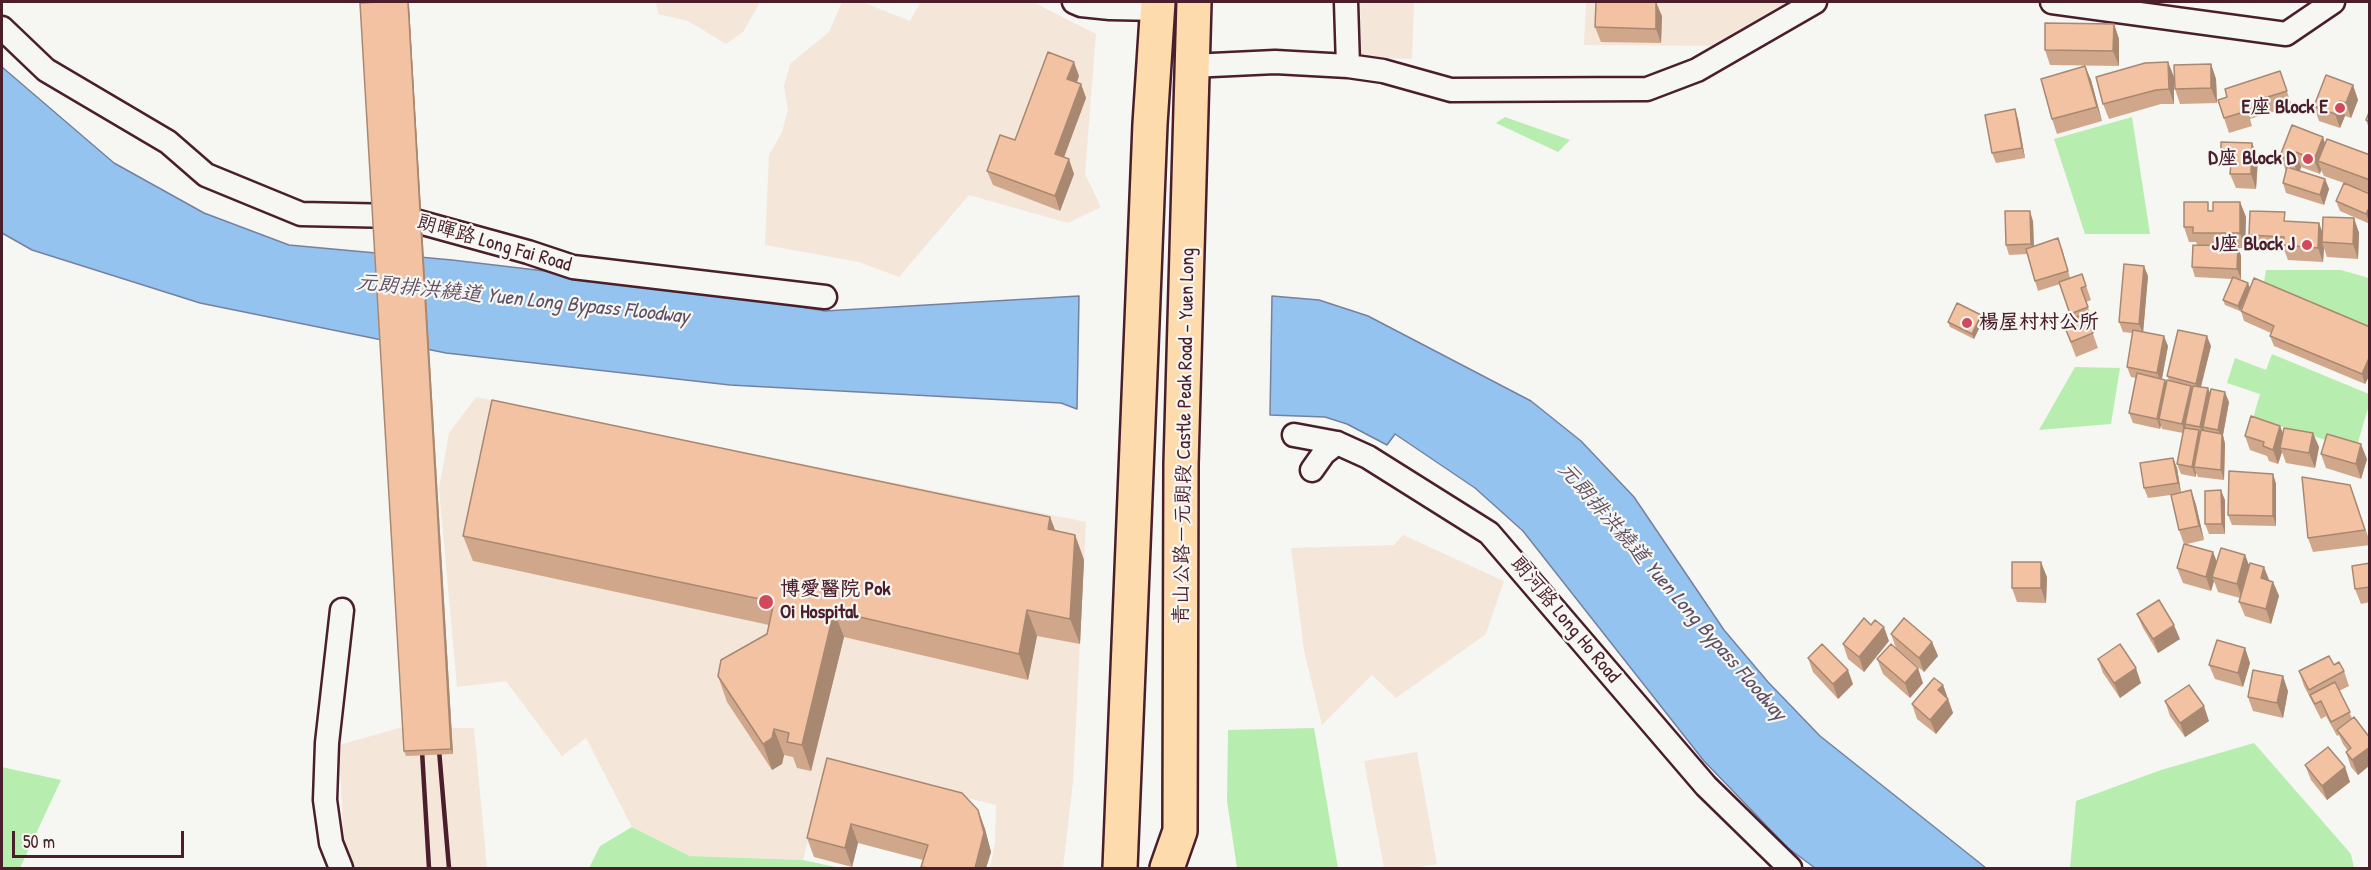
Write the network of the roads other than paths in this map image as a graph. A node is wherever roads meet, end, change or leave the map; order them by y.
1 (1074, 2) edge
2 (1194, 2) edge
3 (1346, 2) edge
4 (1815, 2) edge
5 (2052, 2) edge
6 (2333, 2) edge
7 (1158, 5) edge
8 (2, 28) edge
9 (1191, 66) junction
10 (1348, 66) junction
11 (825, 297) dead end
12 (1294, 435) dead end
13 (1337, 443) junction
14 (1312, 470) dead end
15 (342, 610) dead end
16 (1180, 831) junction
17 (341, 868) edge
18 (1120, 868) edge
19 (1167, 868) edge
20 (1194, 868) edge
21 (1790, 868) edge

1 - 7 street
2 - 9 main road, 青山公路－元朗段 Castle Peak Road – Yuen Long
3 - 10 street
4 - 10 street
5 - 6 street
7 - 18 main road
8 - 11 street, 朗暉路 Long Fai Road
9 - 10 street
9 - 16 main road, 青山公路－元朗段 Castle Peak Road – Yuen Long
12 - 13 street, 朗河路 Long Ho Road
13 - 14 street
13 - 21 street, 朗河路 Long Ho Road
15 - 17 street
16 - 19 main road, 青山公路－元朗段 Castle Peak Road – Yuen Long
16 - 20 main road

